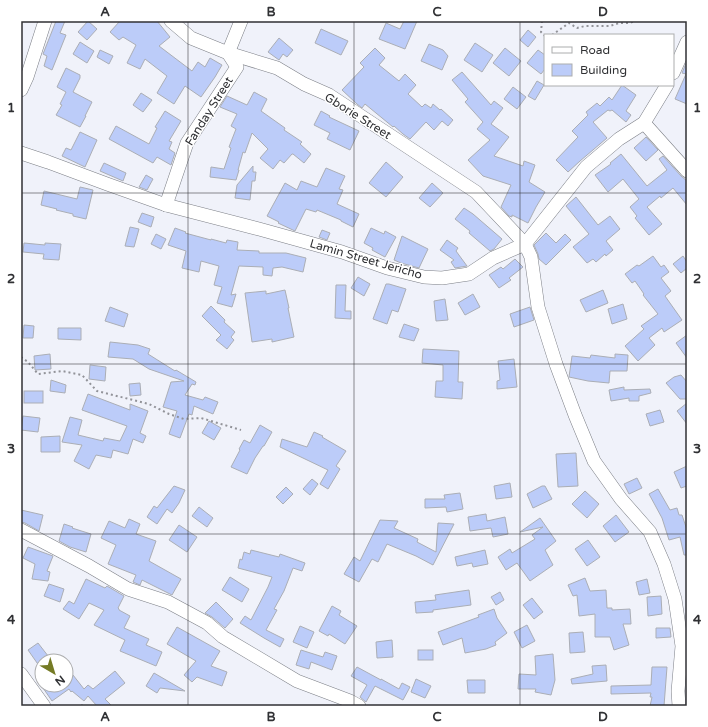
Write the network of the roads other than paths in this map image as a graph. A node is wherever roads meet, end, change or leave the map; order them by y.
1 (45, 21) edge
2 (171, 21) edge
3 (240, 21) edge
4 (687, 42) edge
5 (228, 53) junction
6 (674, 71) edge
7 (668, 86) edge
8 (21, 90) edge
9 (644, 122) junction
10 (21, 154) edge
11 (687, 171) edge
12 (166, 204) junction
13 (525, 244) junction
14 (21, 530) edge
15 (21, 674) edge
16 (44, 706) edge
17 (359, 706) edge
18 (679, 706) edge

1 - 8 street
2 - 5 street, Gborie Street
3 - 5 street
4 - 6 street
5 - 12 street, Fanday Street
5 - 13 street, Gborie Street
7 - 9 street, Lamin Street Jericho
9 - 11 street
9 - 13 street, Lamin Street Jericho
10 - 12 street, Lamin Street Jericho
12 - 13 street, Lamin Street Jericho
13 - 18 street
14 - 17 street
15 - 16 street

